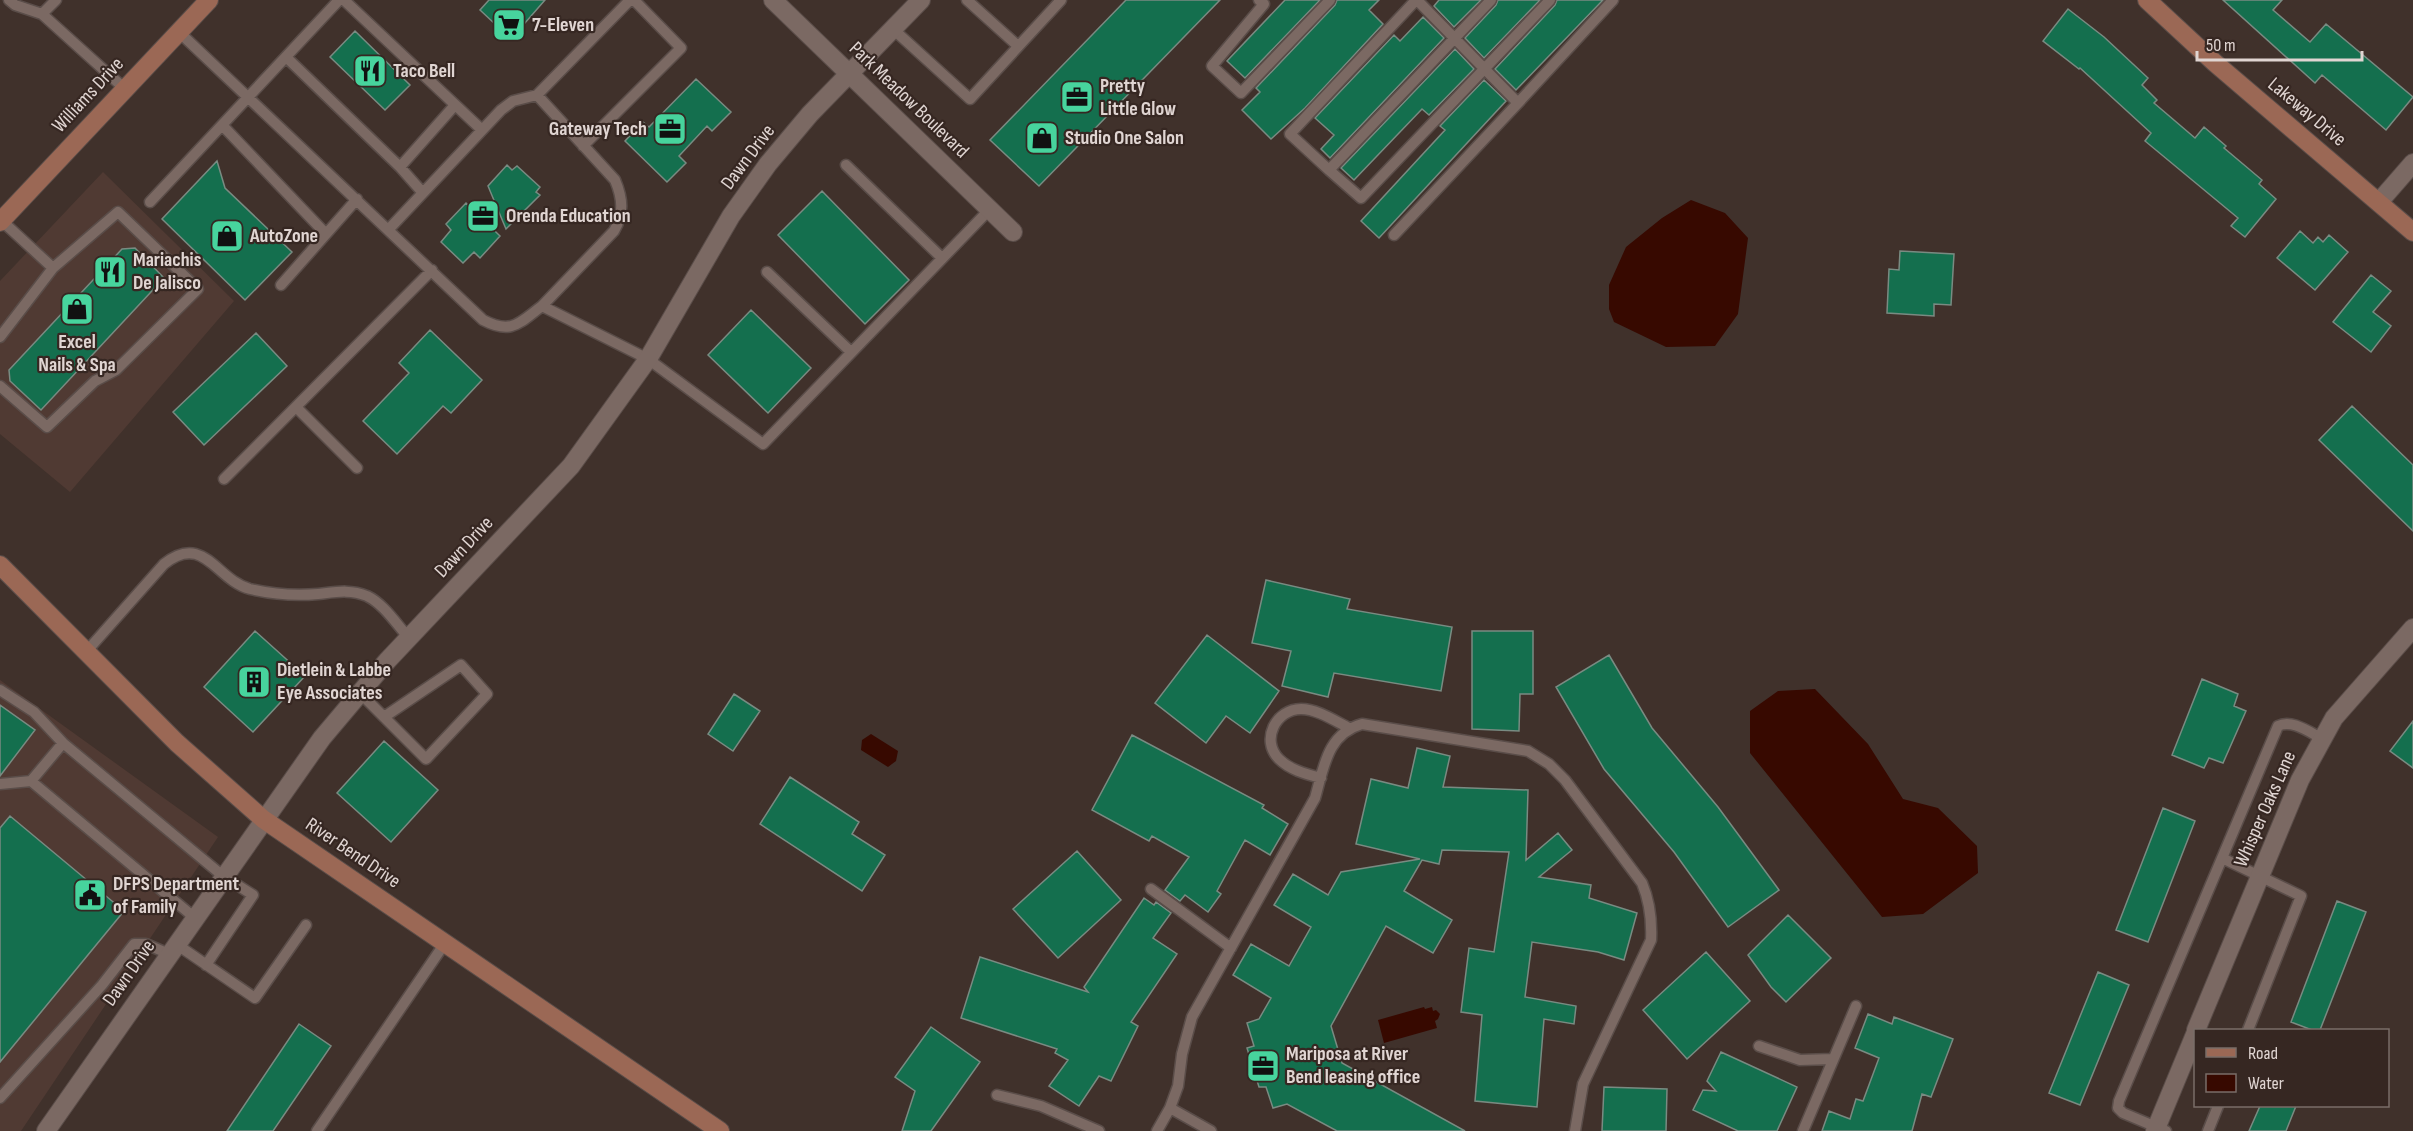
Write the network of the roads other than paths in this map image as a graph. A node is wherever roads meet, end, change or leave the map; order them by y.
1 (9, 0) edge
2 (56, 0) edge
3 (210, 0) edge
4 (339, 0) edge
5 (344, 0) edge
6 (632, 0) edge
7 (772, 0) edge
8 (921, 0) edge
9 (967, 0) edge
10 (1061, 0) edge
11 (1259, 0) edge
12 (1330, 0) edge
13 (1417, 0) edge
14 (1491, 0) edge
15 (1550, 0) edge
16 (1612, 0) edge
17 (2147, 0) edge
18 (42, 14) junction
19 (893, 29) junction
20 (179, 32) junction
21 (1454, 37) junction
22 (1018, 46) junction
23 (286, 57) junction
24 (1485, 69) junction
25 (851, 75) junction
26 (125, 89) junction
27 (537, 95) junction
28 (249, 98) junction
29 (1518, 103) junction
30 (455, 105) junction
31 (223, 126) junction
32 (482, 130) junction
33 (584, 146) junction
34 (2413, 163) edge
35 (846, 165) dead end
36 (400, 167) junction
37 (1329, 170) junction
38 (423, 193) junction
39 (357, 199) junction
40 (150, 202) dead end
41 (2379, 202) junction
42 (990, 209) junction
43 (1, 221) edge
44 (389, 229) junction
45 (1013, 232) dead end
46 (2413, 232) edge
47 (326, 234) junction
48 (1394, 235) dead end
49 (942, 258) junction
50 (53, 268) junction
51 (432, 270) junction
52 (767, 272) dead end
53 (281, 285) dead end
54 (542, 306) junction
55 (0, 337) edge
56 (852, 352) junction
57 (648, 359) junction
58 (0, 386) edge
59 (296, 406) junction
60 (357, 468) dead end
61 (224, 479) dead end
62 (0, 565) edge
63 (2413, 628) edge
64 (409, 638) junction
65 (86, 652) junction
66 (0, 690) edge
67 (360, 693) junction
68 (384, 717) junction
69 (1349, 728) junction
70 (2322, 739) junction
71 (63, 742) junction
72 (1321, 778) junction
73 (31, 782) junction
74 (0, 784) edge
75 (263, 819) junction
76 (2222, 858) junction
77 (223, 876) junction
78 (2260, 876) junction
79 (1151, 889) dead end
80 (195, 918) junction
81 (306, 925) dead end
82 (445, 943) junction
83 (1230, 948) junction
84 (173, 949) junction
85 (206, 965) junction
86 (1856, 1006) dead end
87 (2197, 1029) edge
88 (2248, 1029) edge
89 (2194, 1036) edge
90 (1759, 1046) dead end
91 (1833, 1059) junction
92 (997, 1095) dead end
93 (0, 1098) edge
94 (2218, 1107) edge
95 (1170, 1108) junction
96 (2159, 1130) edge
97 (46, 1131) edge
98 (318, 1131) edge
99 (720, 1131) edge
100 (1099, 1131) edge
101 (1156, 1131) edge
102 (1211, 1131) edge
103 (1575, 1131) edge
104 (1803, 1131) edge
105 (2208, 1131) edge

1 - 18 lane
2 - 18 lane
3 - 20 street, Williams Drive
4 - 23 lane
5 - 30 lane
6 - 27 lane
6 - 33 lane
7 - 25 street, Park Meadow Boulevard
8 - 19 street, Dawn Drive
9 - 22 lane
10 - 22 lane
11 - 12 lane
13 - 21 lane
13 - 37 lane
14 - 21 lane
15 - 24 lane
16 - 29 lane
17 - 41 street, Lakeway Drive
18 - 26 lane
19 - 22 lane
19 - 25 street, Dawn Drive
20 - 26 street, Williams Drive
20 - 28 lane
21 - 24 lane
21 - 37 lane
23 - 28 lane
23 - 36 lane
24 - 29 lane
24 - 37 lane
25 - 42 street, Park Meadow Boulevard
25 - 57 street, Dawn Drive
26 - 43 street, Williams Drive
27 - 32 lane
27 - 33 lane
28 - 31 lane
28 - 39 lane
29 - 48 lane
30 - 32 lane
30 - 36 lane
31 - 40 lane
31 - 47 lane
32 - 38 lane
33 - 54 lane
34 - 41 street
35 - 49 lane
36 - 38 lane
38 - 44 lane
39 - 44 lane
39 - 47 lane
41 - 46 street, Lakeway Drive
42 - 45 street, Park Meadow Boulevard
42 - 49 lane
43 - 50 lane
44 - 51 lane
47 - 53 lane
49 - 56 lane
50 - 55 lane
50 - 58 lane
51 - 54 lane
51 - 59 lane
52 - 56 lane
54 - 57 lane
56 - 57 lane
57 - 64 street, Dawn Drive
59 - 60 lane
59 - 61 lane
62 - 65 street, River Bend Drive
63 - 70 street, Whisper Oaks Lane
64 - 65 lane
64 - 67 street, Dawn Drive
65 - 75 street, River Bend Drive
66 - 71 lane
67 - 68 lane
67 - 75 street, Dawn Drive
68 - 68 lane
69 - 72 lane
69 - 72 lane
69 - 103 lane
70 - 76 lane
70 - 78 street, Whisper Oaks Lane
71 - 73 lane
71 - 77 lane
72 - 83 lane
73 - 74 lane
73 - 80 lane
75 - 77 street, Dawn Drive
75 - 82 street, River Bend Drive
76 - 78 lane
76 - 96 lane
77 - 80 street, Dawn Drive
77 - 85 lane
78 - 87 street, Whisper Oaks Lane
78 - 88 lane
79 - 83 lane
80 - 84 street, Dawn Drive
81 - 85 lane
82 - 98 lane
82 - 99 street, River Bend Drive
83 - 95 lane
84 - 85 lane
84 - 93 lane
84 - 97 street, Dawn Drive
86 - 91 lane
89 - 96 street, Whisper Oaks Lane
90 - 91 lane
91 - 104 lane
92 - 100 lane
94 - 105 lane
95 - 101 lane
95 - 102 lane

